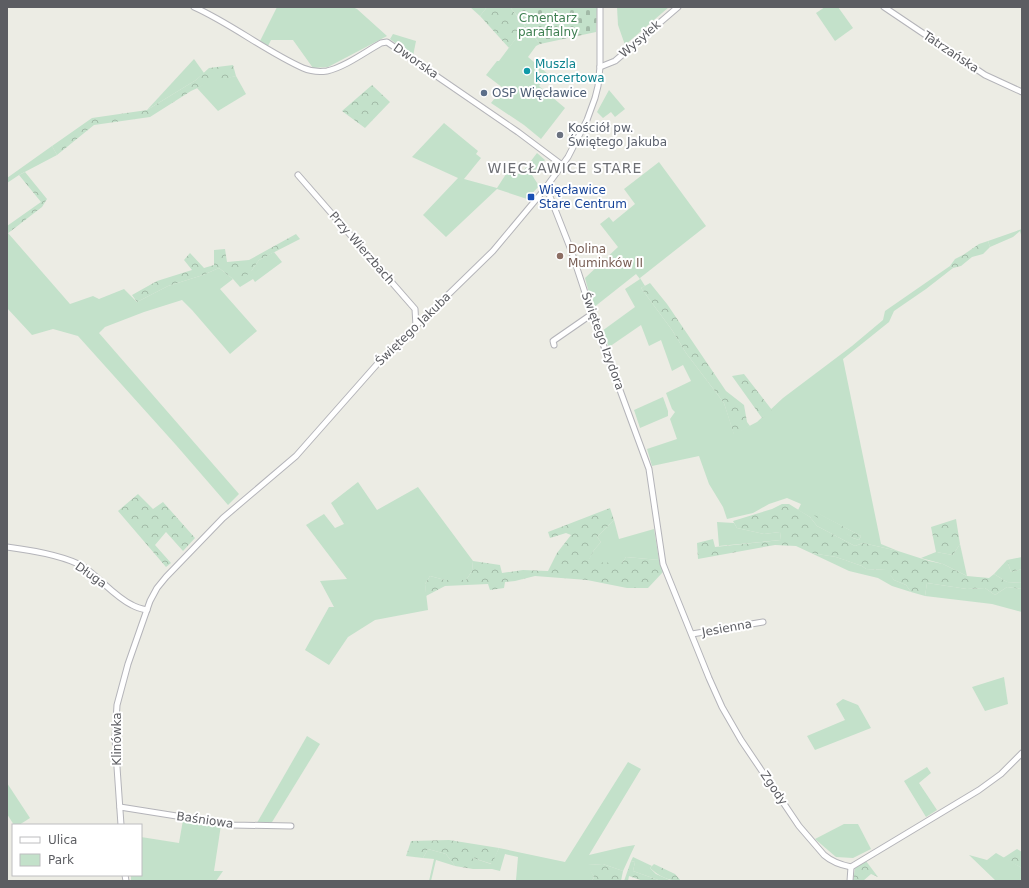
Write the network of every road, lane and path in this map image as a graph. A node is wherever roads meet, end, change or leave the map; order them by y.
1 (194, 7) edge
2 (600, 7) edge
3 (678, 7) edge
4 (884, 7) edge
5 (600, 66) junction
6 (1022, 92) edge
7 (562, 165) junction
8 (298, 175) dead end
9 (544, 190) junction
10 (592, 314) junction
11 (416, 326) junction
12 (554, 345) dead end
13 (654, 495) joint
14 (7, 547) edge
15 (147, 610) junction
16 (763, 622) dead end
17 (692, 634) junction
18 (1022, 753) edge
19 (1020, 759) edge
20 (120, 807) junction
21 (122, 824) edge
22 (291, 826) dead end
23 (851, 867) junction
24 (850, 881) edge

1 - 7 street, Dworska
2 - 5 street, Świętego Jakuba
3 - 5 street, Wysyłek
4 - 6 street, Tatrzańska
5 - 7 street, Świętego Jakuba
7 - 9 street, Świętego Jakuba
8 - 11 street, Przy Wierzbach
9 - 10 street, Świętego Izydora
9 - 11 street, Świętego Jakuba
10 - 12 street
10 - 13 street, Świętego Izydora
11 - 15 street, Świętego Jakuba
13 - 17 street, Zgody
14 - 15 street, Długa
15 - 20 street, Klinówka
16 - 17 street, Jesienna
17 - 23 street, Zgody
18 - 19 street
19 - 23 street
20 - 21 street, Klinówka
20 - 22 street, Baśniowa
23 - 24 street

